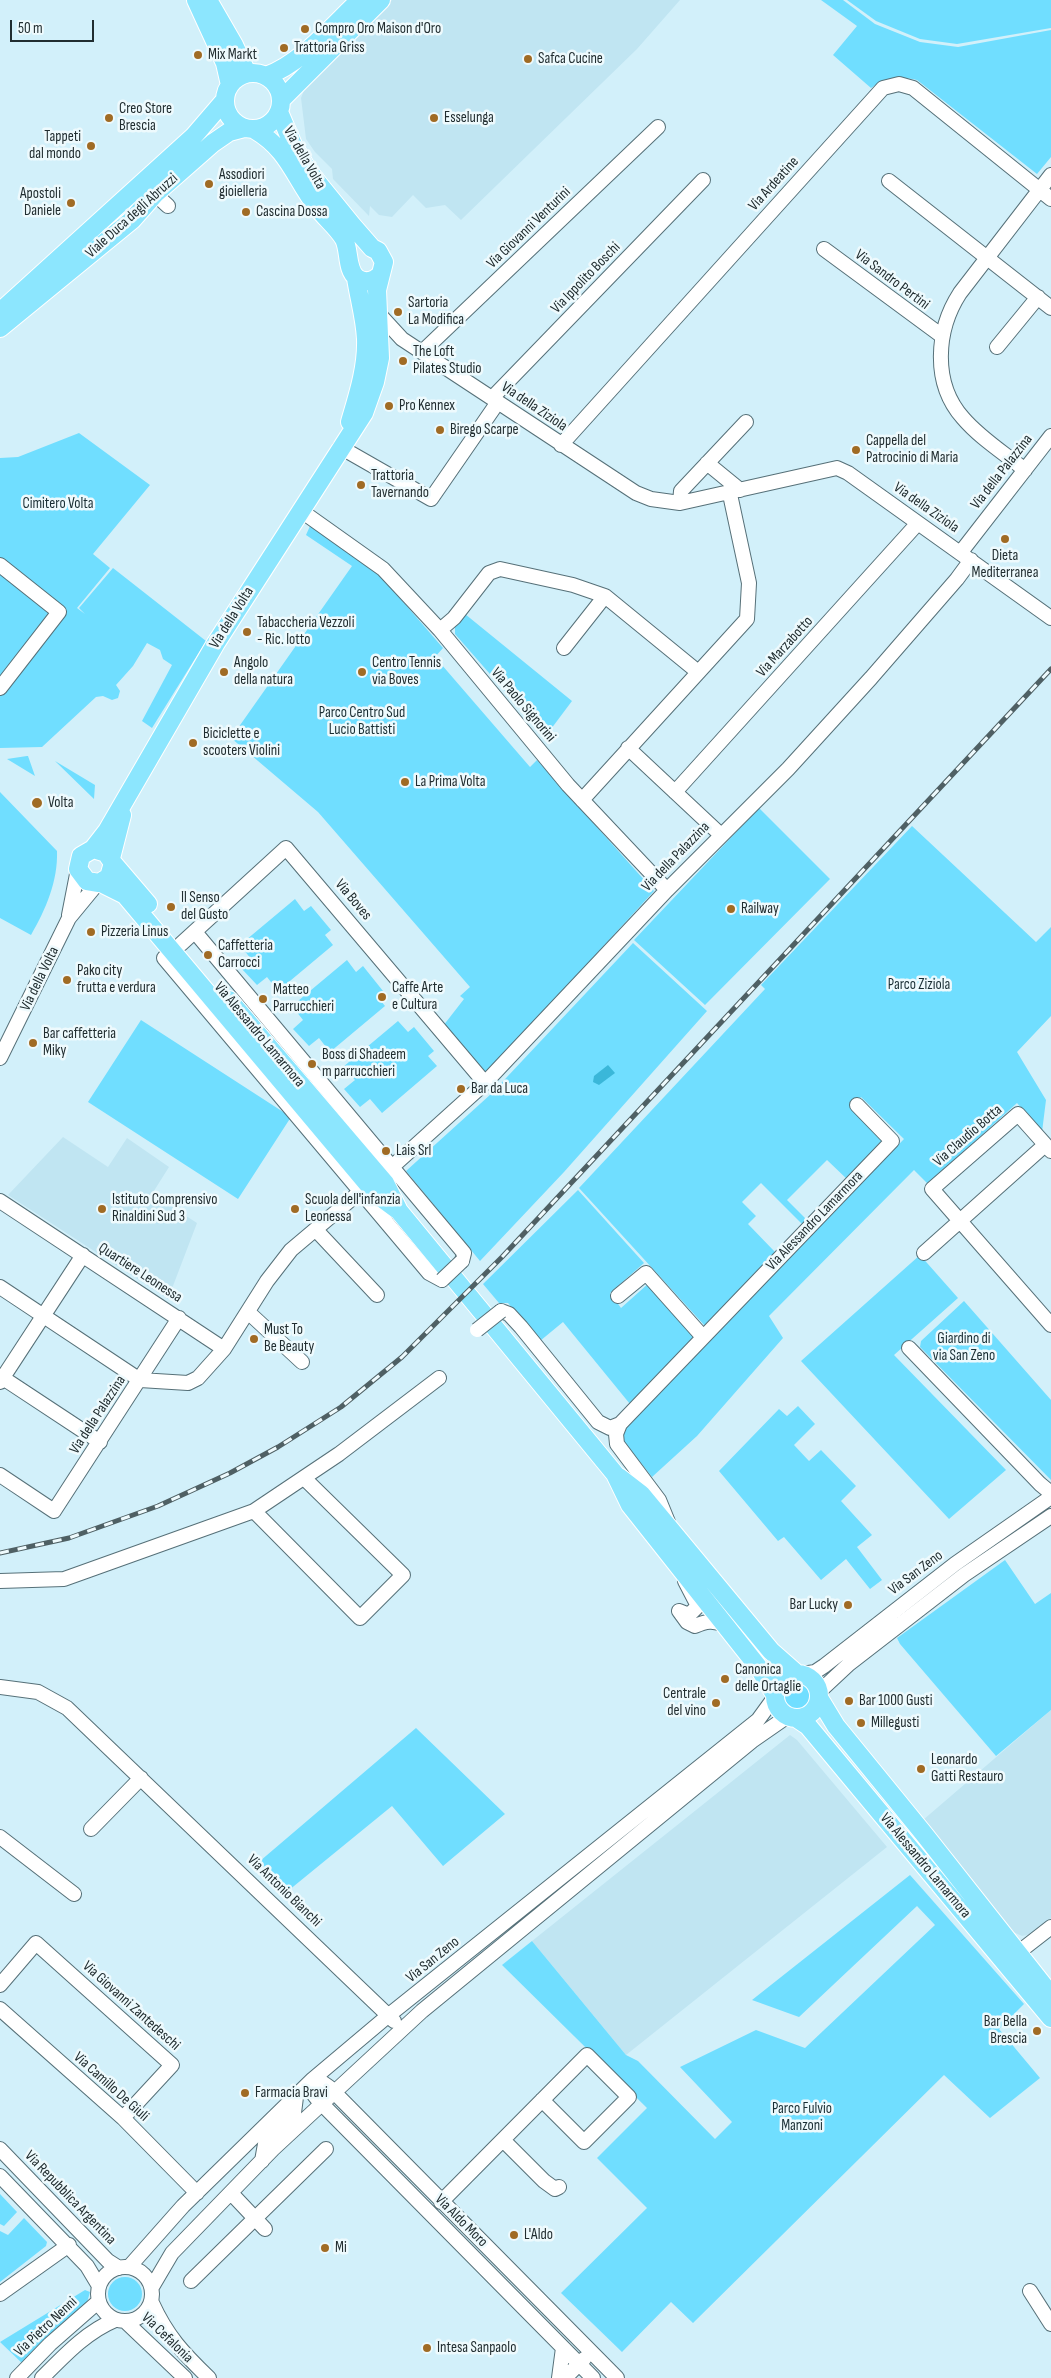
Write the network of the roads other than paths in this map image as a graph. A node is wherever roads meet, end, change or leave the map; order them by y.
1 (196, 0) edge
2 (208, 0) edge
3 (360, 0) edge
4 (380, 0) edge
5 (247, 73) junction
6 (266, 76) junction
7 (227, 93) junction
8 (280, 106) junction
9 (658, 128) dead end
10 (250, 129) junction
11 (1051, 175) edge
12 (703, 180) dead end
13 (889, 181) dead end
14 (1039, 190) junction
15 (1051, 199) edge
16 (372, 248) junction
17 (824, 249) dead end
18 (988, 257) junction
19 (350, 260) junction
20 (381, 274) junction
21 (356, 278) junction
22 (1038, 297) junction
23 (360, 303) junction
24 (1051, 308) edge
25 (0, 312) edge
26 (379, 314) junction
27 (0, 328) edge
28 (380, 335) junction
29 (942, 336) junction
30 (402, 339) junction
31 (997, 347) dead end
32 (422, 352) junction
33 (495, 400) junction
34 (746, 422) dead end
35 (1051, 436) edge
36 (342, 444) junction
37 (561, 445) junction
38 (707, 463) junction
39 (1025, 470) junction
40 (736, 494) junction
41 (680, 503) junction
42 (300, 510) junction
43 (918, 523) junction
44 (966, 556) junction
45 (0, 566) edge
46 (605, 596) junction
47 (1051, 618) edge
48 (440, 630) junction
49 (564, 648) dead end
50 (698, 672) junction
51 (0, 688) edge
52 (628, 748) junction
53 (675, 792) junction
54 (582, 800) junction
55 (721, 835) junction
56 (105, 855) junction
57 (78, 869) junction
58 (99, 883) junction
59 (667, 890) junction
60 (69, 918) junction
61 (195, 932) junction
62 (176, 947) junction
63 (0, 1058) edge
64 (485, 1083) junction
65 (857, 1105) dead end
66 (1048, 1148) edge
67 (393, 1166) junction
68 (361, 1191) junction
69 (0, 1201) edge
70 (960, 1222) junction
71 (316, 1230) junction
72 (924, 1253) dead end
73 (83, 1255) junction
74 (0, 1287) edge
75 (377, 1295) dead end
76 (618, 1296) dead end
77 (248, 1312) junction
78 (43, 1316) junction
79 (179, 1318) junction
80 (1051, 1325) edge
81 (478, 1330) dead end
82 (703, 1337) junction
83 (909, 1348) dead end
84 (224, 1349) junction
85 (302, 1362) dead end
86 (439, 1378) dead end
87 (1, 1379) edge
88 (140, 1380) junction
89 (620, 1424) junction
90 (100, 1442) junction
91 (614, 1474) junction
92 (0, 1475) edge
93 (304, 1478) junction
94 (1051, 1493) edge
95 (1051, 1497) edge
96 (254, 1511) junction
97 (1051, 1516) edge
98 (671, 1529) junction
99 (682, 1573) junction
100 (0, 1581) edge
101 (725, 1625) junction
102 (799, 1674) junction
103 (0, 1687) edge
104 (819, 1695) junction
105 (774, 1696) junction
106 (792, 1717) junction
107 (141, 1778) junction
108 (91, 1829) dead end
109 (0, 1837) edge
110 (74, 1894) dead end
111 (1051, 1927) edge
112 (1012, 1958) junction
113 (0, 1985) edge
114 (1051, 1995) edge
115 (0, 2009) edge
116 (389, 2015) junction
117 (1051, 2018) edge
118 (402, 2030) junction
119 (312, 2082) junction
120 (334, 2092) junction
121 (296, 2098) junction
122 (542, 2100) junction
123 (321, 2104) junction
124 (123, 2118) junction
125 (502, 2140) junction
126 (0, 2149) edge
127 (326, 2149) dead end
128 (262, 2161) junction
129 (0, 2176) edge
130 (559, 2187) dead end
131 (197, 2193) junction
132 (231, 2193) junction
133 (441, 2202) junction
134 (255, 2218) junction
135 (265, 2229) dead end
136 (68, 2245) junction
137 (124, 2267) junction
138 (191, 2281) dead end
139 (99, 2286) junction
140 (152, 2287) junction
141 (1030, 2291) dead end
142 (0, 2294) edge
143 (99, 2301) junction
144 (152, 2303) junction
145 (121, 2321) junction
146 (1051, 2324) edge
147 (563, 2348) junction
148 (589, 2369) edge
149 (17, 2378) edge
150 (42, 2378) edge
151 (185, 2378) edge
152 (209, 2378) edge
153 (559, 2378) edge
154 (564, 2378) edge
155 (608, 2378) edge
156 (617, 2378) edge

1 - 7 main road, Via della Volta
2 - 5 main road
3 - 6 main road
4 - 8 main road, Via della Volta
5 - 6 main road
5 - 7 main road
6 - 8 main road, Via della Volta
7 - 10 main road, Via della Volta
7 - 25 main road, Viale Duca degli Abruzzi
8 - 10 main road, Via della Volta
8 - 16 main road, Via della Volta
9 - 32 street, Via Giovanni Venturini
10 - 19 main road, Via della Volta
10 - 27 main road, Viale Duca degli Abruzzi
11 - 14 street, Via Sandro Pertini
12 - 33 street, Via Ippolito Boschi
13 - 18 street
14 - 15 street
14 - 18 street, Via Sandro Pertini
14 - 37 street, Via Ardeatine
16 - 19 main road
16 - 20 main road, Via della Volta
17 - 29 street, Via Sandro Pertini
18 - 22 street
18 - 29 street, Via Sandro Pertini
19 - 21 main road, Via della Volta
20 - 21 main road
20 - 26 main road, Via della Volta
21 - 23 main road, Via della Volta
22 - 24 street
22 - 31 street
23 - 28 street
23 - 36 main road, Via della Volta
26 - 28 main road, Via della Volta
26 - 30 street
28 - 30 street
28 - 36 main road, Via della Volta
29 - 39 street, Via Sandro Pertini
30 - 32 street, Via della Ziziola
32 - 33 street, Via della Ziziola
33 - 36 street, Via Ippolito Boschi
33 - 37 street, Via della Ziziola
34 - 38 street
35 - 39 street, Via della Palazzina
36 - 42 main road, Via della Volta
37 - 41 street, Via della Ziziola
38 - 40 street
38 - 41 street
39 - 44 street, Via della Palazzina
40 - 41 street, Via della Ziziola
40 - 43 street, Via della Ziziola
40 - 50 street
42 - 48 street, Via Paolo Signorini
42 - 56 main road, Via della Volta
43 - 44 street, Via della Ziziola
43 - 53 street, Via Marzabotto
44 - 47 street, Via della Ziziola
44 - 55 street, Via della Palazzina
45 - 51 street
46 - 48 street
46 - 49 street
46 - 50 street
48 - 54 street, Via Paolo Signorini
50 - 52 street
52 - 53 street
52 - 54 street
53 - 55 street
54 - 59 street, Via Paolo Signorini
55 - 59 street, Via della Palazzina
56 - 57 main road, Via della Volta
56 - 58 main road, Via della Volta
56 - 62 main road, Via Alessandro Lamarmora
57 - 58 main road
57 - 60 street, Via della Volta
58 - 60 street, Via della Volta
58 - 62 main road, Via Alessandro Lamarmora
59 - 64 street, Via della Palazzina
60 - 63 street, Via della Volta
61 - 62 street, Via Boves
61 - 64 street, Via Boves
61 - 67 street, Via Alessandro Lamarmora
62 - 68 street, Via Alessandro Lamarmora
62 - 91 main road, Via Alessandro Lamarmora
64 - 67 street, Via della Palazzina
65 - 82 street, Via Alessandro Lamarmora
66 - 70 street, Via Claudio Botta
66 - 70 street, Via Claudio Botta
67 - 68 street, Via Alessandro Lamarmora, bridge
68 - 71 street, Via della Palazzina
69 - 73 street, Quartiere Leonessa
70 - 72 street, Via Claudio Botta
70 - 80 street
71 - 75 street
71 - 77 street, Via della Palazzina
73 - 78 street, Quartiere Leonessa
73 - 79 street, Quartiere Leonessa
74 - 78 street
76 - 82 street
77 - 84 street, Via della Palazzina
77 - 85 street
78 - 87 street, Quartiere Leonessa
78 - 88 street
79 - 84 street, Quartiere Leonessa
79 - 88 street, Quartiere Leonessa
81 - 89 street, bridge
82 - 89 street, Via Alessandro Lamarmora
83 - 94 street
84 - 88 street, Via della Palazzina
86 - 93 street
87 - 90 street, Quartiere Leonessa
88 - 90 street, Via della Palazzina
89 - 98 street, Via Alessandro Lamarmora
90 - 92 street, Via della Palazzina
91 - 98 main road, Via Alessandro Lamarmora
91 - 99 main road, Via Alessandro Lamarmora
93 - 96 street
93 - 96 street
95 - 102 street, Via San Zeno
96 - 100 street
97 - 104 street, Via San Zeno
98 - 102 main road, Via Alessandro Lamarmora
99 - 101 main road, Via Alessandro Lamarmora
99 - 101 street, Via Alessandro Lamarmora
101 - 105 main road, Via Alessandro Lamarmora
102 - 104 main road
102 - 105 main road
103 - 107 street, Via Antonio Bianchi
104 - 106 main road
104 - 112 main road, Via Alessandro Lamarmora
105 - 106 main road
105 - 116 street, Via San Zeno
106 - 112 main road, Via Alessandro Lamarmora
106 - 118 street
107 - 108 street
107 - 116 street, Via Antonio Bianchi
109 - 110 street
111 - 112 street
112 - 114 main road, Via Alessandro Lamarmora
112 - 117 main road, Via Alessandro Lamarmora
113 - 124 street, Via Giovanni Zantedeschi
115 - 124 street, Via Camillo De Giuli
116 - 118 street, Via Antonio Bianchi
116 - 119 street, Via San Zeno
118 - 120 street
119 - 120 street, Via Aldo Moro
119 - 121 street, Via San Zeno
119 - 123 street, Via Aldo Moro
120 - 123 street
120 - 133 street, Via Aldo Moro
121 - 128 street
121 - 131 street, Via San Zeno
122 - 122 street, Via Aldo Moro
122 - 125 street, Via Aldo Moro
123 - 128 street
123 - 147 street, Via Aldo Moro
124 - 131 street, Via Camillo De Giuli
125 - 130 street
125 - 133 street, Via Aldo Moro
126 - 137 street, Via Repubblica Argentina
127 - 134 street
128 - 132 street
129 - 136 street
131 - 137 street, Via San Zeno
132 - 134 street
132 - 140 street
133 - 148 street, Via Aldo Moro
134 - 135 street
134 - 138 street
136 - 139 street
136 - 142 street
137 - 139 street
137 - 140 street, Via Cefalonia
139 - 143 street
140 - 144 street, Via Cefalonia
141 - 146 street
143 - 145 street, Via Cefalonia
143 - 149 street, Via Pietro Nenni
144 - 145 street, Via Cefalonia
144 - 152 street, Via Cefalonia
145 - 150 street
145 - 151 street, Via Cefalonia
147 - 148 street, Via Aldo Moro
147 - 153 street
148 - 154 street
148 - 155 street
148 - 156 street, Via Aldo Moro

